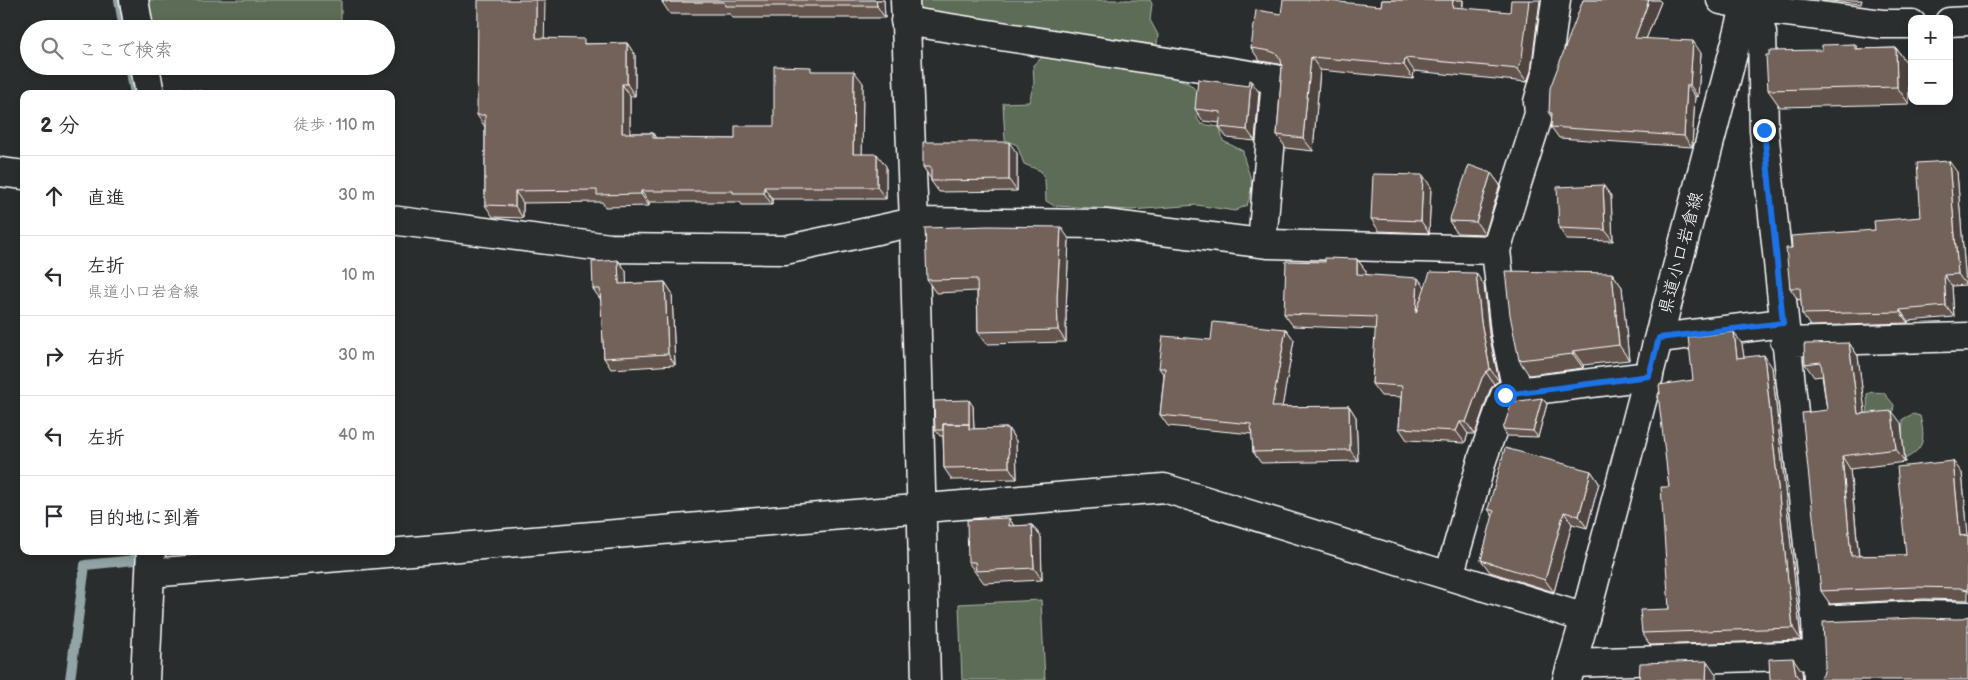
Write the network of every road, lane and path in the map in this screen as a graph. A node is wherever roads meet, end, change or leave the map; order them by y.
1 (134, 0) edge
2 (1556, 0) edge
3 (1738, 2) edge
4 (905, 11) edge
5 (1881, 12) edge
6 (137, 20) edge
7 (1968, 21) edge
8 (1908, 22) edge
9 (1953, 22) edge
10 (147, 75) edge
11 (149, 90) edge
12 (0, 172) edge
13 (20, 174) edge
14 (395, 221) edge
15 (914, 222) junction
16 (1262, 243) junction
17 (1496, 250) junction
18 (1784, 333) junction
19 (1968, 337) edge
20 (1659, 338) junction
21 (1649, 376) junction
22 (1516, 392) junction
23 (921, 508) junction
24 (395, 545) edge
25 (250, 555) edge
26 (150, 562) edge
27 (1449, 576) junction
28 (1968, 616) edge
29 (1585, 618) junction
30 (1816, 620) junction
31 (1818, 667) edge
32 (1570, 671) edge
33 (145, 680) edge
34 (926, 680) edge

1 - 6 street
2 - 17 street
3 - 5 street
3 - 18 street
3 - 20 street, 県道小口岩倉線
4 - 15 street
4 - 16 street
5 - 8 street
7 - 9 street
10 - 11 street
12 - 13 street
14 - 15 street
15 - 16 street
15 - 23 street
16 - 17 street
17 - 22 street
18 - 19 street
18 - 20 street
18 - 30 street
20 - 21 street, 県道小口岩倉線
21 - 22 street
21 - 29 street, 県道小口岩倉線
22 - 27 street
23 - 24 street
23 - 27 street
23 - 34 street
25 - 26 street
26 - 33 street
27 - 29 street
28 - 30 street
29 - 32 street, 県道小口岩倉線
30 - 31 street
31 - 32 street

